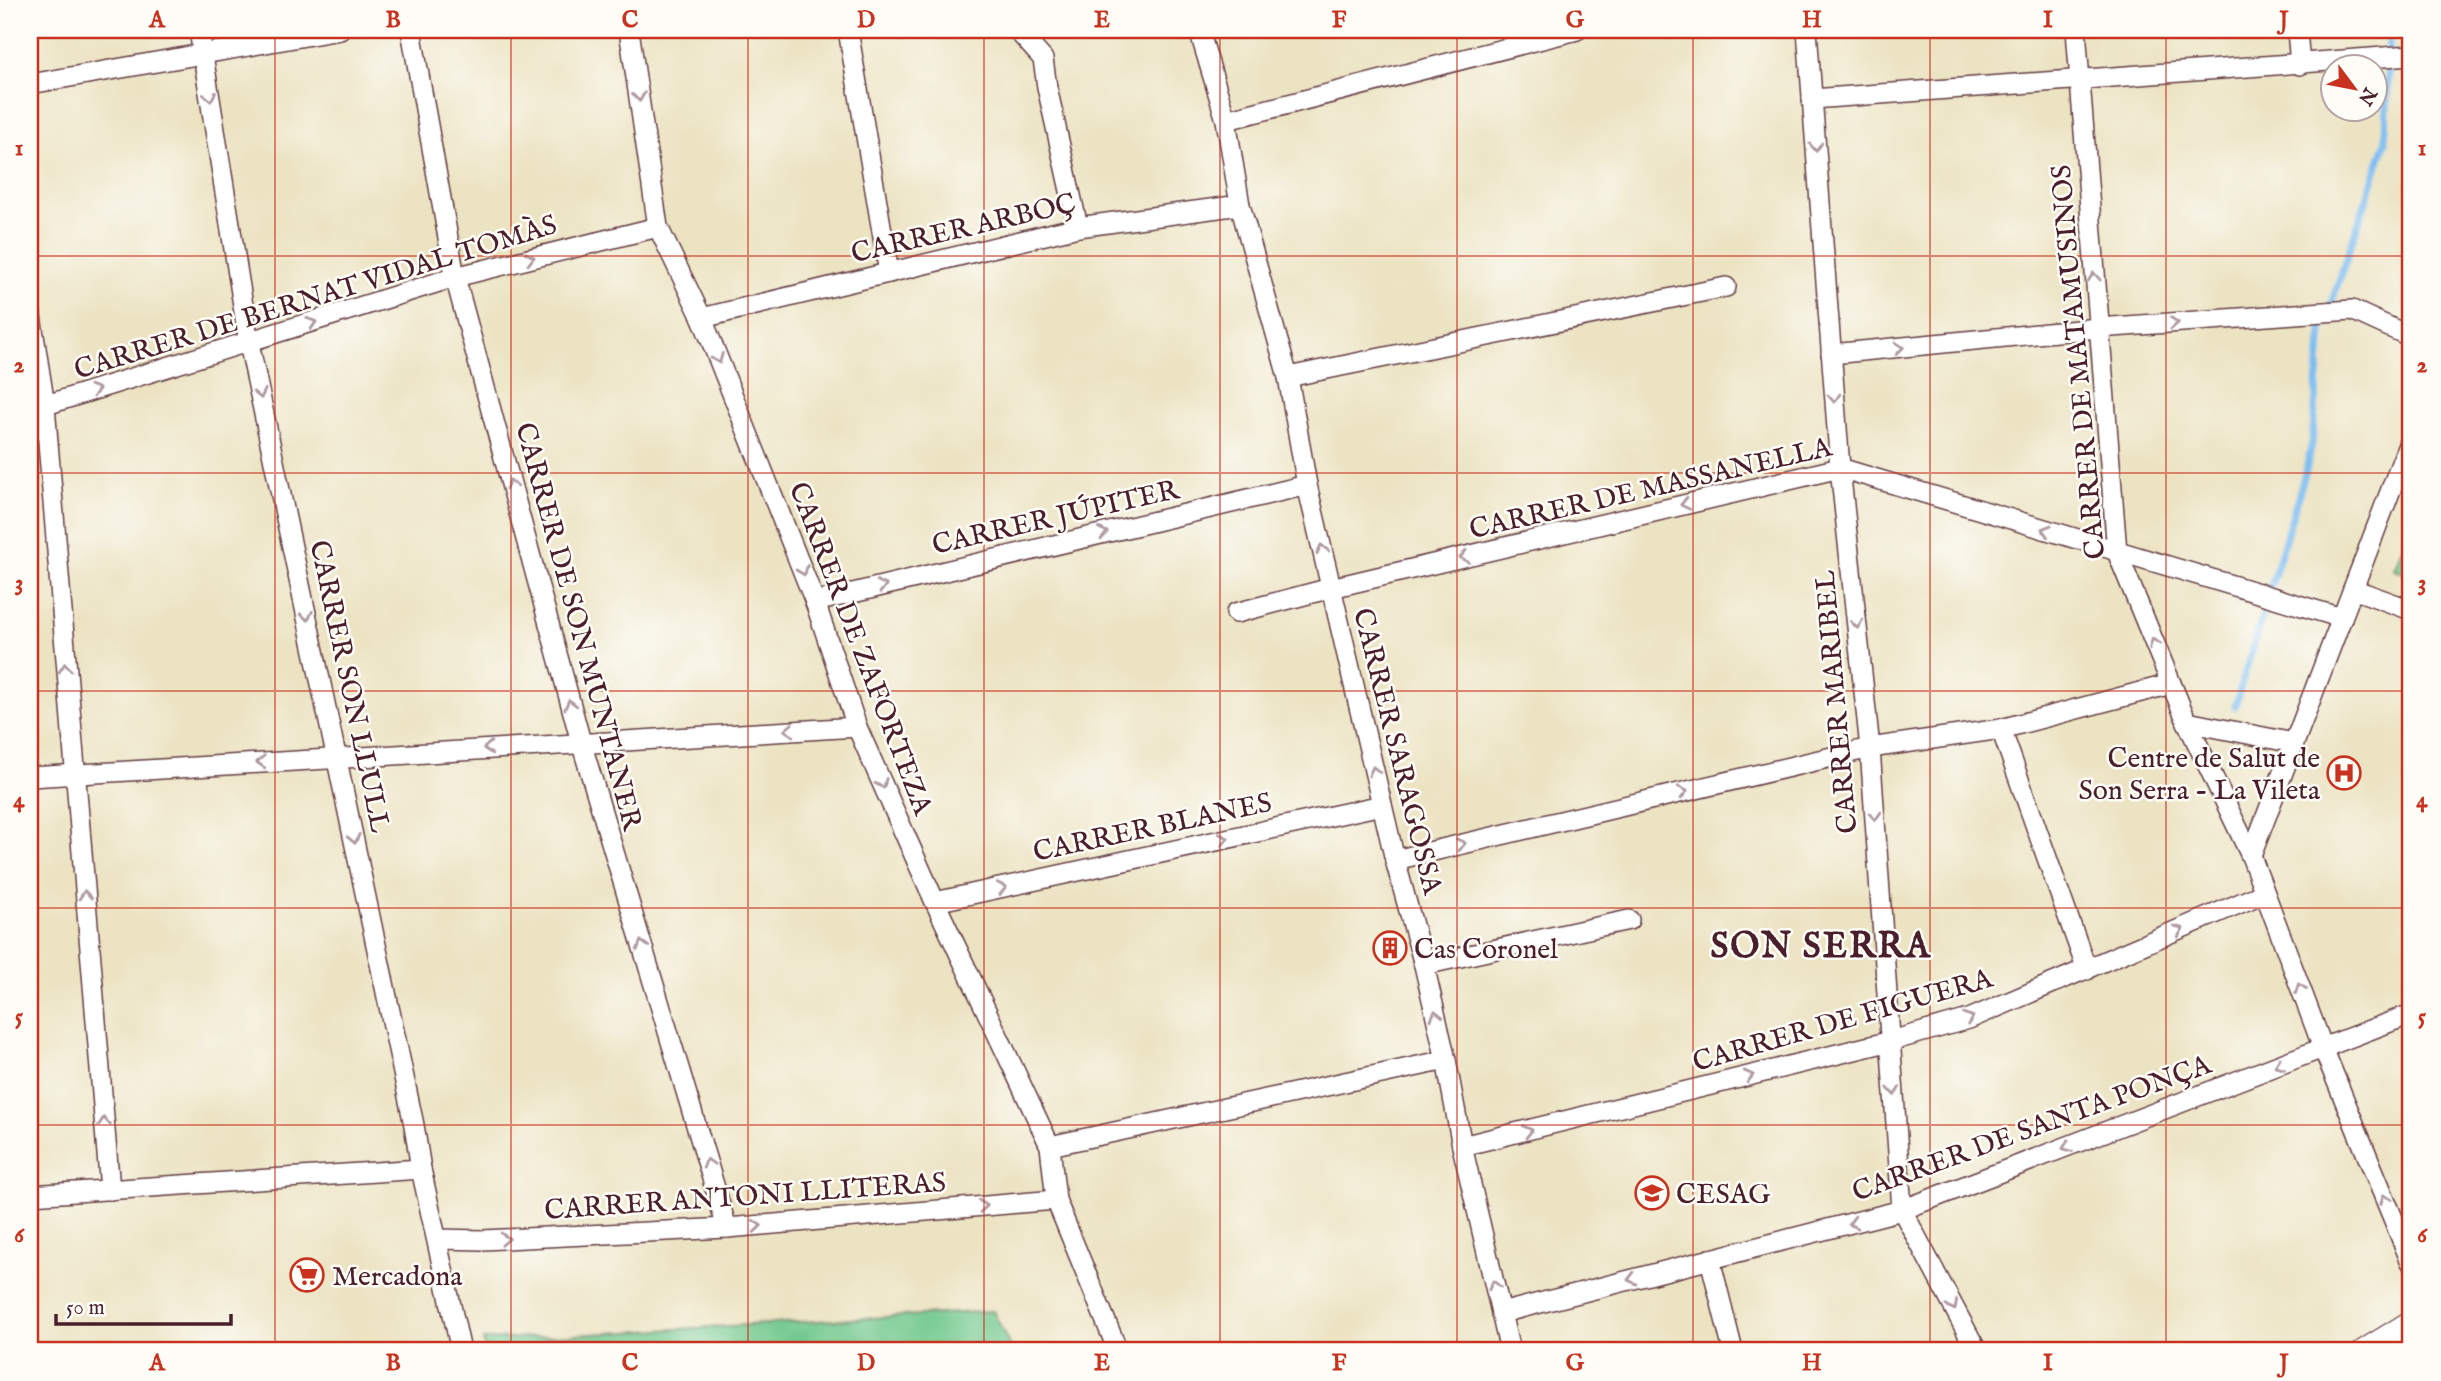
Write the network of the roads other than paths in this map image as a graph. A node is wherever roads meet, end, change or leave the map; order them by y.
1 (199, 30) edge
2 (340, 30) edge
3 (411, 30) edge
4 (629, 30) edge
5 (848, 30) edge
6 (1017, 30) edge
7 (1199, 30) edge
8 (1577, 30) edge
9 (1807, 30) edge
10 (2076, 30) edge
11 (2297, 30) edge
12 (203, 55) junction
13 (2408, 55) edge
14 (2300, 65) junction
15 (2081, 79) junction
16 (30, 84) edge
17 (1812, 99) junction
18 (1226, 120) junction
19 (1240, 205) junction
20 (658, 227) junction
21 (1078, 227) junction
22 (889, 273) junction
23 (455, 277) junction
24 (1726, 288) dead end
25 (30, 310) edge
26 (702, 318) junction
27 (2098, 328) junction
28 (2411, 337) edge
29 (249, 344) junction
30 (1831, 354) junction
31 (1288, 377) junction
32 (37, 408) edge
33 (2411, 437) edge
34 (1840, 468) junction
35 (1307, 485) junction
36 (2117, 552) junction
37 (1331, 588) junction
38 (2353, 589) junction
39 (815, 602) junction
40 (2411, 610) edge
41 (1236, 613) dead end
42 (2342, 618) junction
43 (2171, 684) junction
44 (2187, 722) junction
45 (857, 727) junction
46 (2001, 729) junction
47 (580, 742) junction
48 (2294, 743) junction
49 (1870, 748) junction
50 (337, 757) junction
51 (74, 773) junction
52 (30, 777) edge
53 (1382, 805) junction
54 (2251, 856) junction
55 (1395, 860) junction
56 (2264, 893) junction
57 (935, 902) junction
58 (1629, 920) dead end
59 (1424, 965) junction
60 (2087, 970) junction
61 (2411, 1014) edge
62 (1891, 1041) junction
63 (2323, 1048) junction
64 (1446, 1060) junction
65 (1050, 1146) junction
66 (1462, 1146) junction
67 (421, 1169) junction
68 (110, 1190) junction
69 (30, 1195) edge
70 (1056, 1200) junction
71 (1902, 1210) junction
72 (727, 1228) junction
73 (437, 1239) junction
74 (1710, 1259) junction
75 (2411, 1262) edge
76 (1501, 1313) junction
77 (2411, 1322) edge
78 (461, 1351) edge
79 (1118, 1351) edge
80 (1510, 1351) edge
81 (1733, 1351) edge
82 (1976, 1351) edge
83 (2364, 1351) edge

1 - 12 street, CARRER SON LLULL
2 - 12 street
3 - 23 street, CARRER DE SON MUNTANER
4 -> 20 street, CARRER DE ZAFORTEZA
5 - 22 street
6 - 21 street
7 - 18 street
8 - 18 street
9 - 17 street, CARRER MARIBEL
10 - 15 street, CARRER DE MATAMUSINOS
11 - 14 street
12 - 16 street
12 -> 29 street, CARRER SON LLULL
13 - 14 street
14 - 15 street
15 - 17 street
27 -> 15 street, CARRER DE MATAMUSINOS
17 -> 30 street, CARRER MARIBEL
18 - 19 street
19 - 21 street, CARRER ARBOÇ
19 - 31 street, CARRER SARAGOSSA
23 -> 20 street, CARRER DE BERNAT VIDAL TOMÀS
20 - 26 street, CARRER DE ZAFORTEZA
21 - 22 street, CARRER ARBOÇ
22 - 26 street, CARRER ARBOÇ
29 -> 23 street, CARRER DE BERNAT VIDAL TOMÀS
47 -> 23 street, CARRER DE SON MUNTANER
24 - 31 street
25 - 32 street
26 -> 39 street, CARRER DE ZAFORTEZA
27 -> 28 street
30 -> 27 street
27 - 36 street, CARRER DE MATAMUSINOS
32 -> 29 street, CARRER DE BERNAT VIDAL TOMÀS
29 -> 50 street, CARRER SON LLULL
30 -> 34 street, CARRER MARIBEL
31 - 35 street, CARRER SARAGOSSA
51 -> 32 street
33 - 38 street
36 -> 34 street, CARRER DE MASSANELLA
34 -> 37 street, CARRER DE MASSANELLA
34 -> 49 street, CARRER MARIBEL
37 -> 35 street, CARRER SARAGOSSA
39 -> 35 street, CARRER JÚPITER
36 - 42 street, CARRER DE MASSANELLA
43 -> 36 street, CARRER DE MATAMUSINOS
37 - 41 street, CARRER DE MASSANELLA
53 -> 37 street, CARRER SARAGOSSA
38 - 40 street
38 - 42 street
39 - 45 street, CARRER DE ZAFORTEZA
42 - 48 street
43 - 44 street, CARRER DE MATAMUSINOS
43 - 46 street
44 - 48 street
44 - 54 street, CARRER DE MATAMUSINOS
45 -> 47 street
45 -> 57 street, CARRER DE ZAFORTEZA
46 - 49 street
46 - 60 street
47 -> 50 street
72 -> 47 street, CARRER DE SON MUNTANER
48 - 54 street
55 -> 49 street
49 -> 62 street, CARRER MARIBEL
50 -> 51 street
50 -> 67 street, CARRER SON LLULL
51 - 52 street
68 -> 51 street
53 - 55 street, CARRER SARAGOSSA
57 -> 53 street, CARRER BLANES
54 - 56 street, CARRER DE MATAMUSINOS
55 - 59 street, CARRER SARAGOSSA
60 -> 56 street, CARRER DE FIGUERA
63 -> 56 street, CARRER DE MATAMUSINOS
57 - 65 street, CARRER DE ZAFORTEZA
58 - 59 street
64 -> 59 street, CARRER SARAGOSSA
62 -> 60 street, CARRER DE FIGUERA
61 - 63 street, CARRER DE SANTA PONÇA
66 -> 62 street, CARRER DE FIGUERA
62 -> 71 street, CARRER MARIBEL
63 -> 71 street, CARRER DE SANTA PONÇA
75 -> 63 street, CARRER DE MATAMUSINOS
64 - 65 street
64 - 66 street, CARRER SARAGOSSA
65 - 70 street, CARRER DE ZAFORTEZA
76 -> 66 street, CARRER SARAGOSSA
67 - 68 street
67 - 73 street, CARRER SON LLULL
68 - 69 street
72 -> 70 street, CARRER ANTONI LLITERAS
70 - 79 street, CARRER DE ZAFORTEZA
71 -> 74 street, CARRER DE SANTA PONÇA
71 -> 82 street, CARRER MARIBEL
73 -> 72 street, CARRER ANTONI LLITERAS
73 - 78 street, CARRER SON LLULL
74 -> 76 street, CARRER DE SANTA PONÇA
74 - 81 street
76 - 80 street, CARRER SARAGOSSA
77 - 83 street

